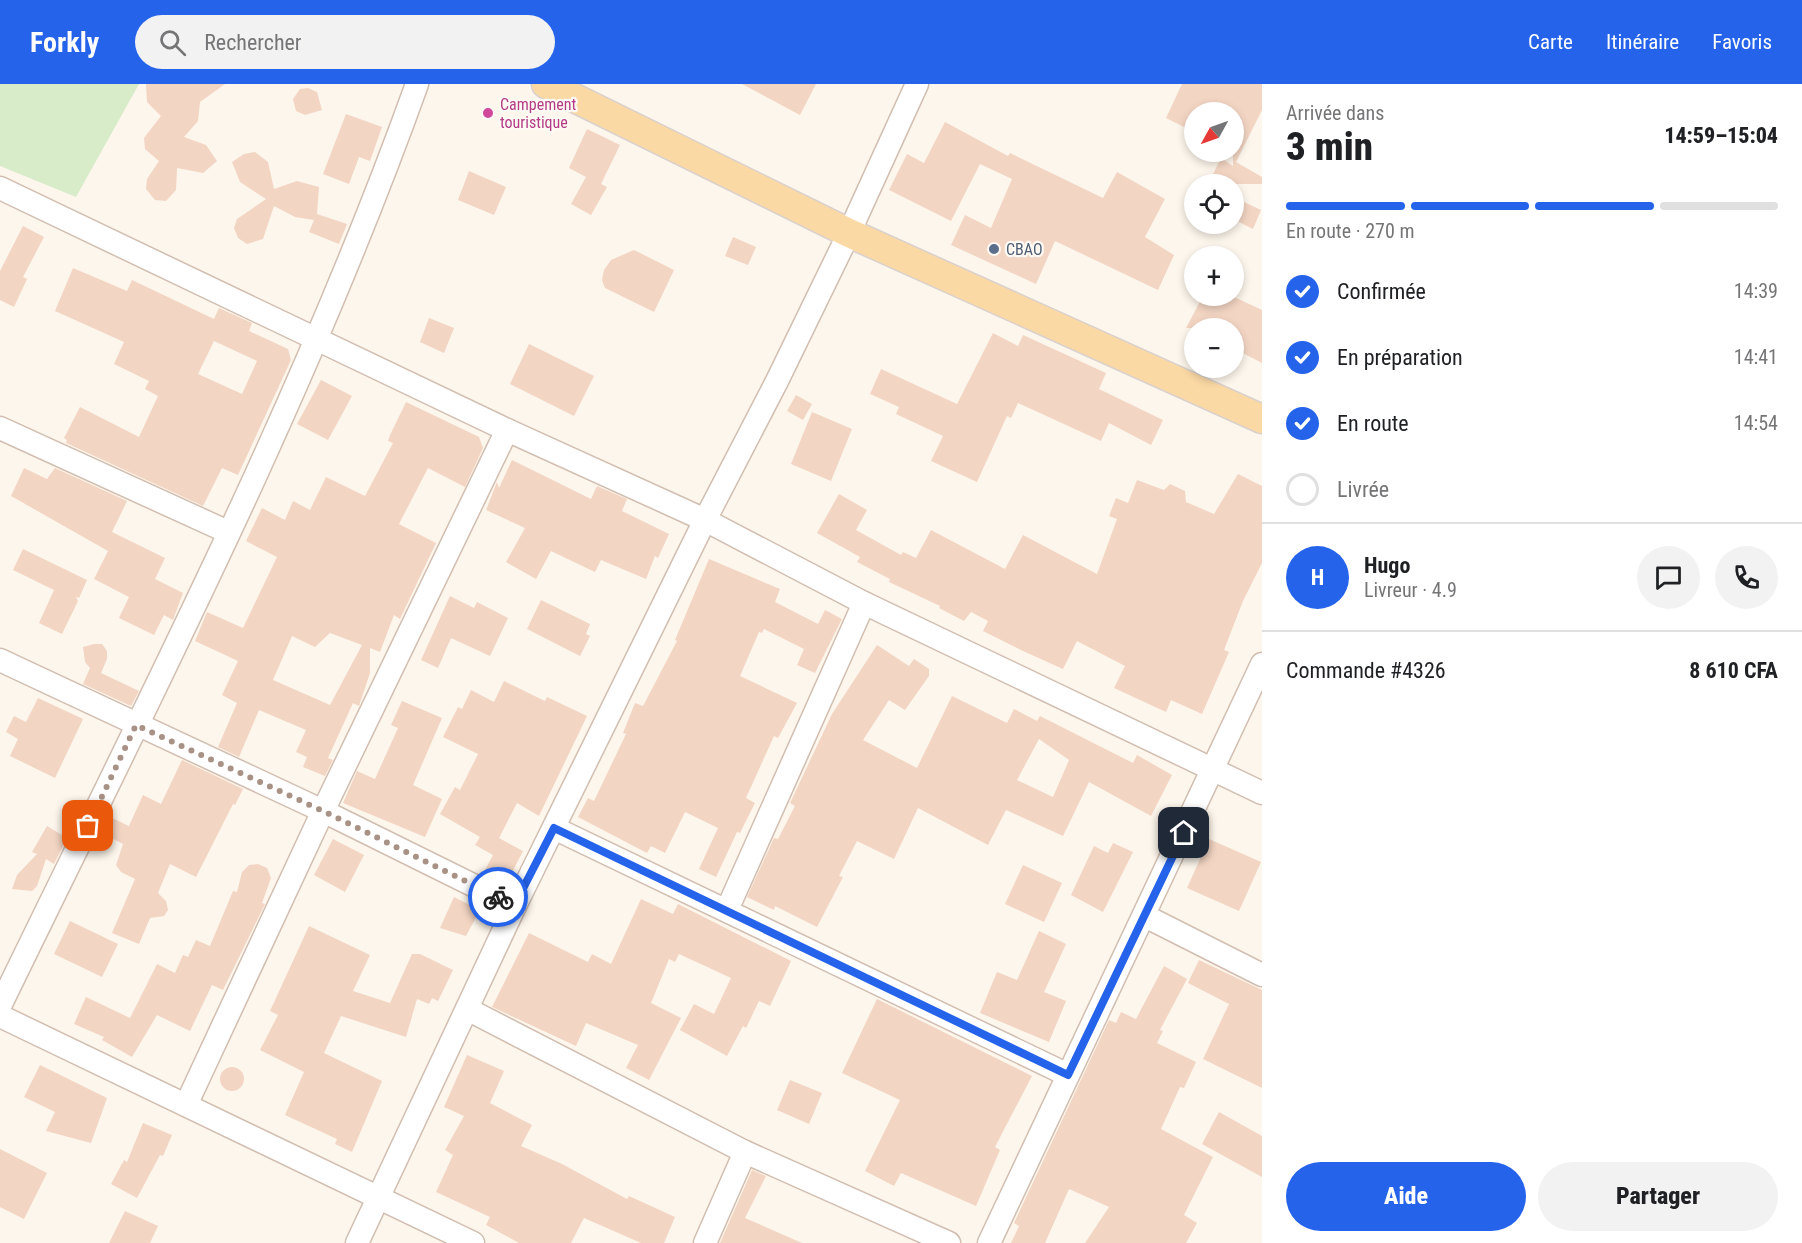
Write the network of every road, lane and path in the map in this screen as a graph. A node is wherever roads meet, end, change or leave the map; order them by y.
1 (417, 84) edge
2 (546, 84) edge
3 (916, 84) edge
4 (0, 188) edge
5 (849, 233) junction
6 (317, 340) junction
7 (1262, 418) edge
8 (0, 428) edge
9 (507, 430) junction
10 (705, 520) junction
11 (228, 532) junction
12 (864, 603) junction
13 (0, 660) edge
14 (1262, 664) edge
15 (136, 725) junction
16 (1214, 771) junction
17 (1262, 793) edge
18 (323, 811) junction
19 (554, 828) junction
20 (514, 906) junction
21 (727, 910) junction
22 (1145, 916) junction
23 (1262, 975) edge
24 (0, 1006) edge
25 (467, 1009) junction
26 (0, 1016) edge
27 (1068, 1075) junction
28 (186, 1106) junction
29 (745, 1152) junction
30 (378, 1197) junction
31 (357, 1243) edge
32 (473, 1243) edge
33 (705, 1243) edge
34 (949, 1243) edge
35 (989, 1243) edge

1 - 6 street
2 - 5 main road
3 - 5 street
4 - 6 street
5 - 7 main road
5 - 10 street
6 - 9 street
6 - 11 street
8 - 11 street
9 - 10 street
9 - 18 street
10 - 12 street
10 - 19 street
11 - 15 street
12 - 16 street
12 - 21 street
13 - 15 street
14 - 16 street
15 - 18 street
15 - 24 street
16 - 17 street
16 - 22 street
18 - 20 street
18 - 28 street
19 - 20 street
19 - 21 street
20 - 25 street
21 - 27 street
22 - 23 street
22 - 27 street
25 - 29 street
25 - 30 street
26 - 28 street
27 - 35 street
28 - 30 street
29 - 33 street
29 - 34 street
30 - 31 street
30 - 32 street

